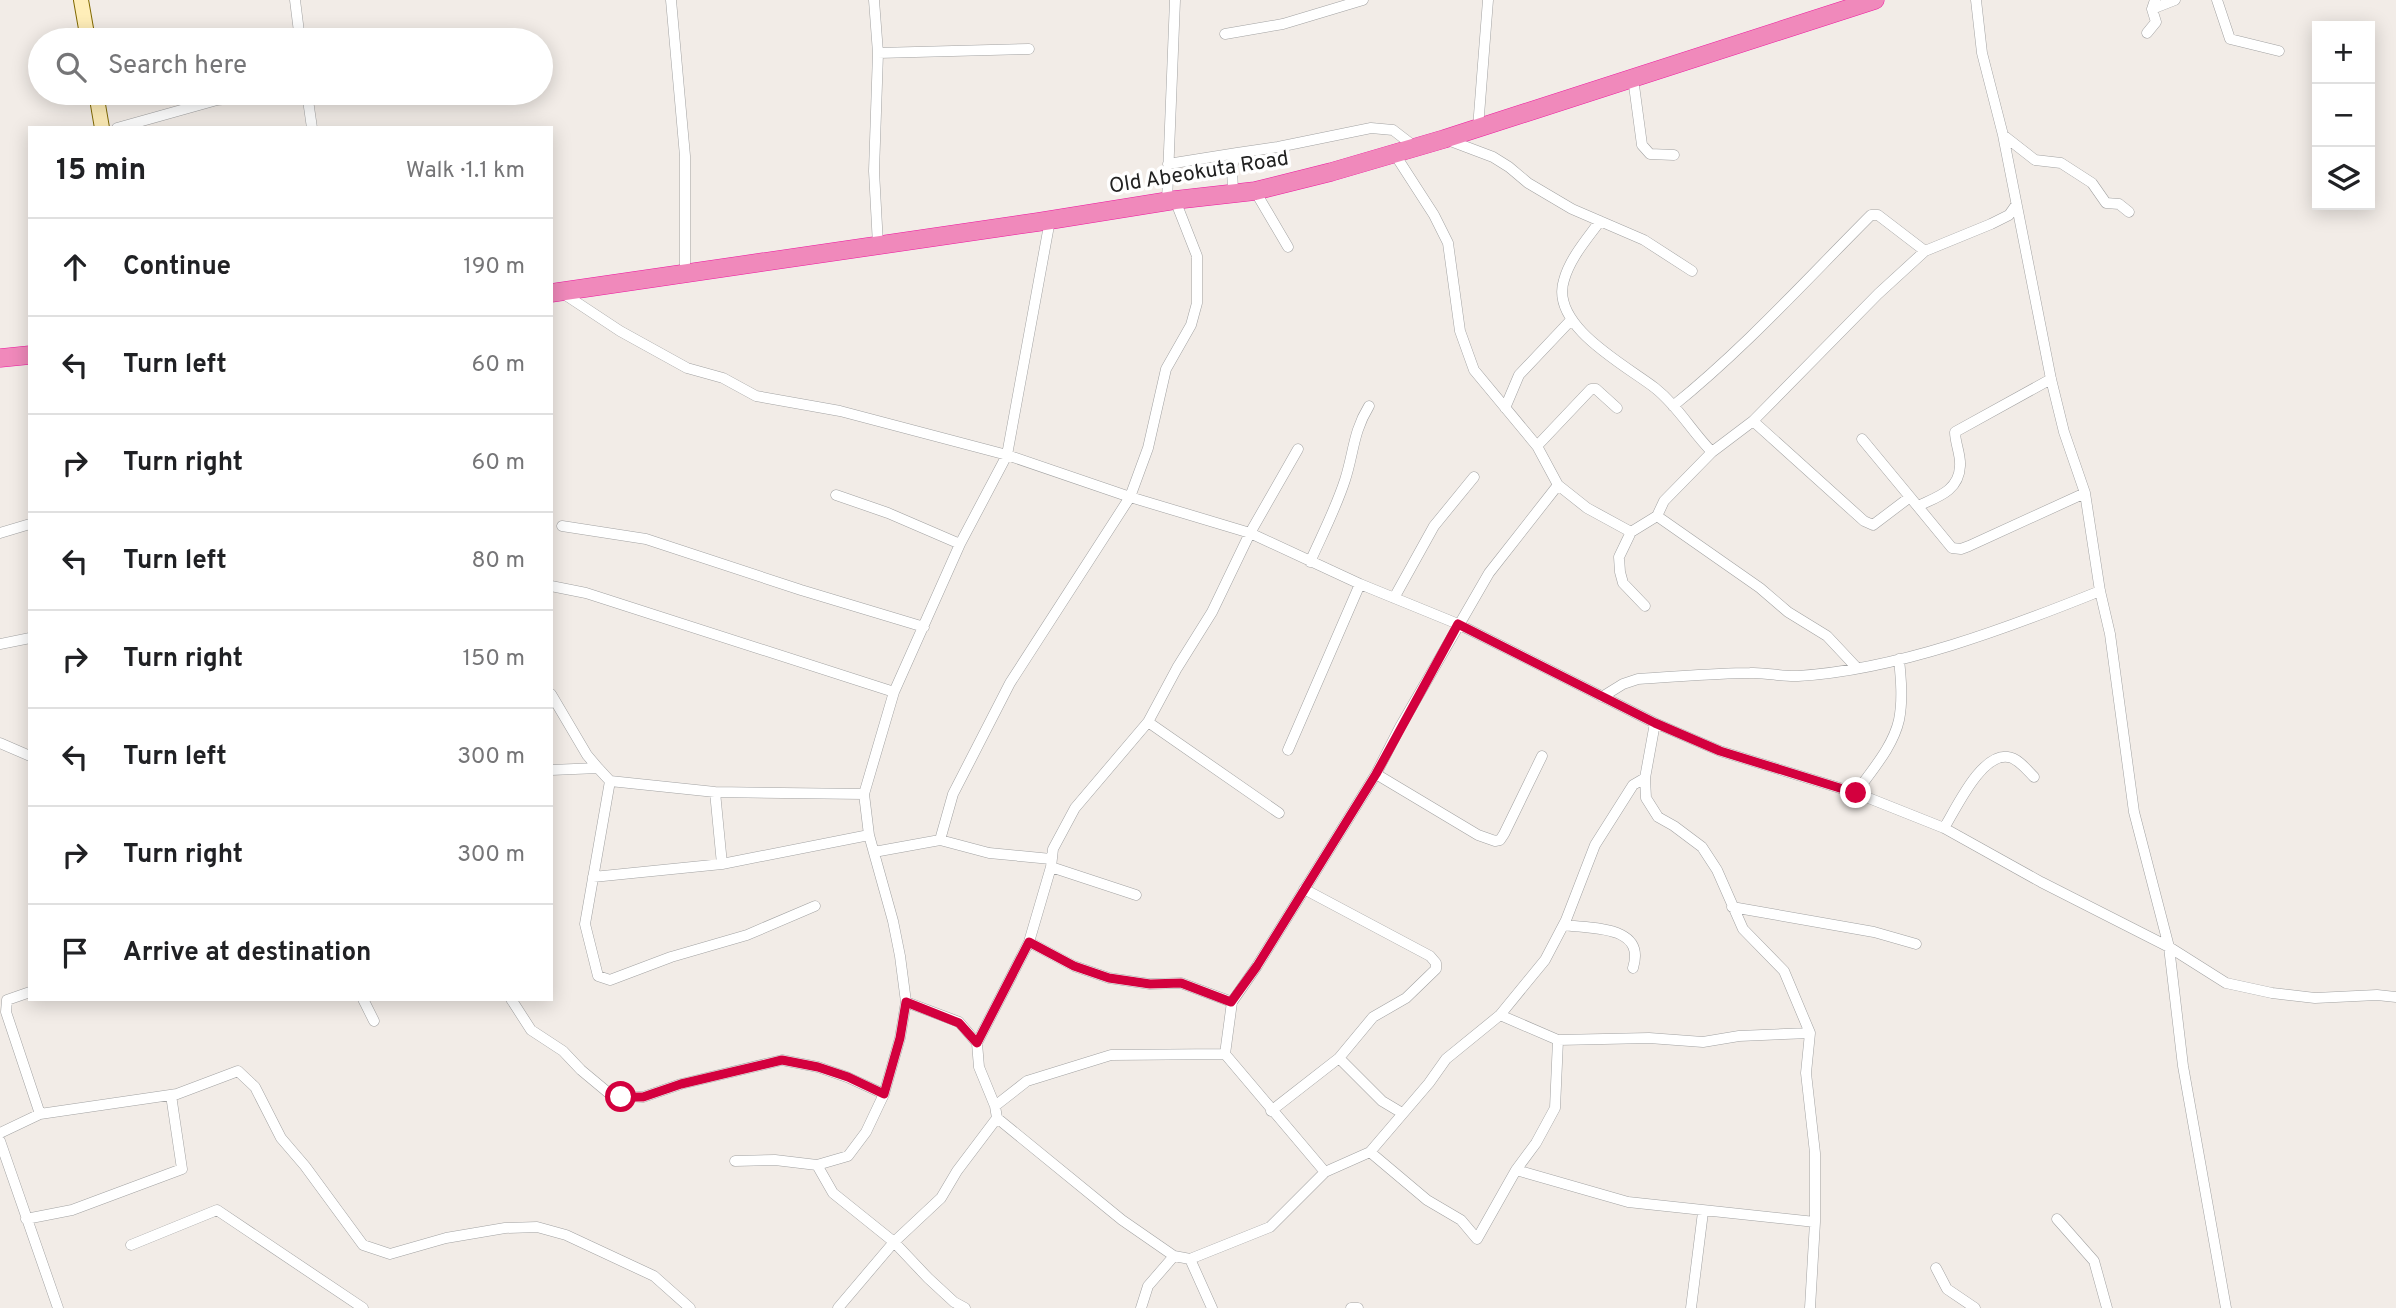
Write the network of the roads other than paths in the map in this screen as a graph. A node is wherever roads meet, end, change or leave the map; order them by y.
1 (81, 0) edge
2 (295, 0) edge
3 (671, 0) edge
4 (874, 0) edge
5 (1175, 0) edge
6 (1363, 0) edge
7 (1488, 0) edge
8 (1874, 0) edge
9 (1976, 0) edge
10 (2175, 0) edge
11 (2217, 0) edge
12 (2153, 4) edge
13 (86, 28) edge
14 (298, 28) edge
15 (2147, 33) dead end
16 (1225, 34) dead end
17 (1029, 49) dead end
18 (2278, 51) dead end
19 (878, 53) junction
20 (1633, 78) junction
21 (199, 105) edge
22 (309, 105) edge
23 (123, 126) edge
24 (312, 126) edge
25 (1478, 128) junction
26 (2003, 135) junction
27 (1444, 139) junction
28 (1415, 147) junction
29 (1237, 153) junction
30 (1394, 153) junction
31 (1674, 155) dead end
32 (1168, 164) junction
33 (1255, 191) junction
34 (1233, 193) junction
35 (1171, 201) junction
36 (2016, 205) junction
37 (2129, 212) dead end
38 (1050, 220) junction
39 (1600, 221) junction
40 (878, 245) junction
41 (1288, 247) dead end
42 (1925, 251) junction
43 (1692, 271) dead end
44 (685, 274) junction
45 (556, 292) edge
46 (1571, 320) junction
47 (28, 355) edge
48 (0, 358) edge
49 (2051, 379) junction
50 (1369, 406) dead end
51 (1674, 406) junction
52 (1504, 408) junction
53 (1617, 408) dead end
54 (1753, 421) junction
55 (1862, 439) dead end
56 (1537, 446) junction
57 (1298, 449) dead end
58 (1712, 452) junction
59 (1007, 455) junction
60 (1474, 477) dead end
61 (1558, 485) junction
62 (2085, 493) junction
63 (836, 495) dead end
64 (1130, 497) junction
65 (1910, 497) junction
66 (1919, 506) junction
67 (1657, 516) junction
68 (28, 525) edge
69 (562, 526) dead end
70 (1630, 532) junction
71 (0, 533) edge
72 (1250, 533) junction
73 (960, 544) junction
74 (1310, 562) junction
75 (1360, 584) junction
76 (553, 586) edge
77 (2100, 591) junction
78 (1394, 598) junction
79 (1645, 606) dead end
80 (1458, 624) junction
81 (924, 627) junction
82 (28, 638) edge
83 (0, 644) edge
84 (1899, 659) junction
85 (1857, 668) junction
86 (894, 692) junction
87 (553, 697) edge
88 (1602, 697) junction
89 (1148, 722) junction
90 (1655, 723) junction
91 (0, 743) edge
92 (1288, 750) dead end
93 (28, 755) edge
94 (1542, 756) dead end
95 (598, 768) junction
96 (553, 770) edge
97 (1376, 774) junction
98 (2034, 776) dead end
99 (1645, 778) junction
100 (610, 781) junction
101 (715, 792) junction
102 (1856, 793) junction
103 (864, 794) junction
104 (1279, 813) dead end
105 (1944, 828) junction
106 (869, 835) junction
107 (940, 840) junction
108 (874, 852) junction
109 (722, 863) junction
110 (1051, 863) junction
111 (593, 877) junction
112 (1304, 889) junction
113 (1136, 895) dead end
114 (815, 906) dead end
115 (1732, 907) junction
116 (1564, 925) junction
117 (1029, 942) junction
118 (1916, 944) dead end
119 (2169, 947) junction
120 (1633, 968) dead end
121 (28, 993) edge
122 (2396, 997) edge
123 (364, 1001) edge
124 (512, 1001) edge
125 (906, 1002) junction
126 (1231, 1002) junction
127 (1500, 1015) junction
128 (374, 1021) dead end
129 (1810, 1033) junction
130 (1558, 1040) junction
131 (977, 1043) junction
132 (1225, 1054) junction
133 (1339, 1058) junction
134 (884, 1094) junction
135 (171, 1096) junction
136 (995, 1106) junction
137 (1271, 1111) junction
138 (1402, 1113) junction
139 (40, 1114) junction
140 (997, 1118) junction
141 (0, 1133) edge
142 (0, 1141) edge
143 (1370, 1152) junction
144 (735, 1161) dead end
145 (817, 1165) junction
146 (1516, 1170) junction
147 (1325, 1172) junction
148 (1703, 1212) junction
149 (26, 1219) junction
150 (2057, 1219) dead end
151 (1815, 1222) junction
152 (894, 1242) junction
153 (131, 1245) dead end
154 (1174, 1256) junction
155 (1189, 1259) junction
156 (1936, 1268) dead end
157 (60, 1308) edge
158 (363, 1308) edge
159 (690, 1308) edge
160 (838, 1308) edge
161 (965, 1308) edge
162 (1141, 1308) edge
163 (1212, 1308) edge
164 (1351, 1308) edge
165 (1358, 1308) edge
166 (1692, 1308) edge
167 (1810, 1308) edge
168 (1975, 1308) edge
169 (2107, 1308) edge
170 (2226, 1308) edge

1 - 13 street
2 - 14 street
3 - 44 street
4 - 19 street
5 - 32 street
6 - 16 street
7 - 25 street
8 - 20 highway, Old Abeokuta Road
9 - 26 street
10 - 12 street
11 - 18 street
12 - 15 street
17 - 19 street
19 - 40 street
20 - 25 highway, Old Abeokuta Road
20 - 31 street
21 - 23 street
22 - 24 street
25 - 27 highway, Old Abeokuta Road
26 - 36 street
26 - 37 street
27 - 28 highway, Old Abeokuta Road
27 - 39 street
28 - 29 street
28 - 30 highway, Old Abeokuta Road
29 - 32 street
29 - 34 street
30 - 33 highway, Old Abeokuta Road
30 - 52 street
32 - 35 street
33 - 34 highway, Old Abeokuta Road
33 - 41 street
34 - 35 highway, Old Abeokuta Road
35 - 38 highway, Old Abeokuta Road
35 - 64 street
36 - 42 street
36 - 49 street
38 - 40 highway, Old Abeokuta Road
38 - 59 street
39 - 43 street
39 - 46 street
40 - 44 highway, Old Abeokuta Road
42 - 51 street
42 - 54 street
44 - 45 highway, Old Abeokuta Road
45 - 59 street
46 - 51 street
46 - 52 street
47 - 48 highway
49 - 62 street
49 - 66 street
50 - 74 street
51 - 58 street
52 - 56 street
53 - 56 street
54 - 58 street
54 - 65 street
55 - 65 street
56 - 61 street
57 - 72 street
58 - 67 street
59 - 64 street
59 - 73 street
60 - 78 street
61 - 70 street
61 - 80 street
62 - 66 street
62 - 77 street
63 - 73 street
64 - 72 street
64 - 107 street
65 - 66 street
67 - 70 street
67 - 85 street
68 - 71 street
69 - 81 street
70 - 79 street
72 - 74 street
72 - 89 street
73 - 81 street
74 - 75 street
75 - 78 street
75 - 92 street
76 - 86 street
77 - 84 street
77 - 119 street
78 - 80 street
80 - 88 street
80 - 97 street
81 - 86 street
82 - 83 street
84 - 85 street
84 - 102 street
85 - 88 street
86 - 103 street
87 - 95 street
88 - 90 street
89 - 104 street
89 - 110 street
90 - 99 street
90 - 102 street
91 - 93 street
94 - 97 street
95 - 96 street
95 - 100 street
97 - 112 street
98 - 105 street
99 - 115 street
99 - 116 street
100 - 101 street
100 - 111 street
101 - 103 street
101 - 109 street
102 - 105 street
103 - 106 street
105 - 119 street
106 - 108 street
106 - 109 street
107 - 108 street
107 - 110 street
108 - 125 street
109 - 111 street
110 - 113 street
110 - 117 street
111 - 114 street
112 - 126 street
112 - 133 street
115 - 118 street
115 - 129 street
116 - 120 street
116 - 127 street
117 - 126 street
117 - 131 street
119 - 122 street
119 - 170 street
121 - 139 street
123 - 128 street
124 - 134 street
125 - 131 street
125 - 134 street
126 - 132 street
127 - 130 street
127 - 138 street
129 - 130 street
129 - 151 street
130 - 146 street
131 - 136 street
132 - 136 street
132 - 137 street
133 - 137 street
133 - 138 street
134 - 145 street
135 - 139 street
135 - 149 street
135 - 159 street
136 - 140 street
137 - 147 street
138 - 143 street
139 - 141 street
140 - 152 street
140 - 154 street
142 - 149 street
143 - 146 street
143 - 147 street
144 - 145 street
145 - 152 street
146 - 148 street
147 - 155 street
148 - 151 street
148 - 166 street
149 - 157 street
150 - 169 street
151 - 167 street
152 - 160 street
152 - 161 street
153 - 158 street
154 - 155 street
154 - 162 street
155 - 163 street
156 - 168 street
164 - 165 street

